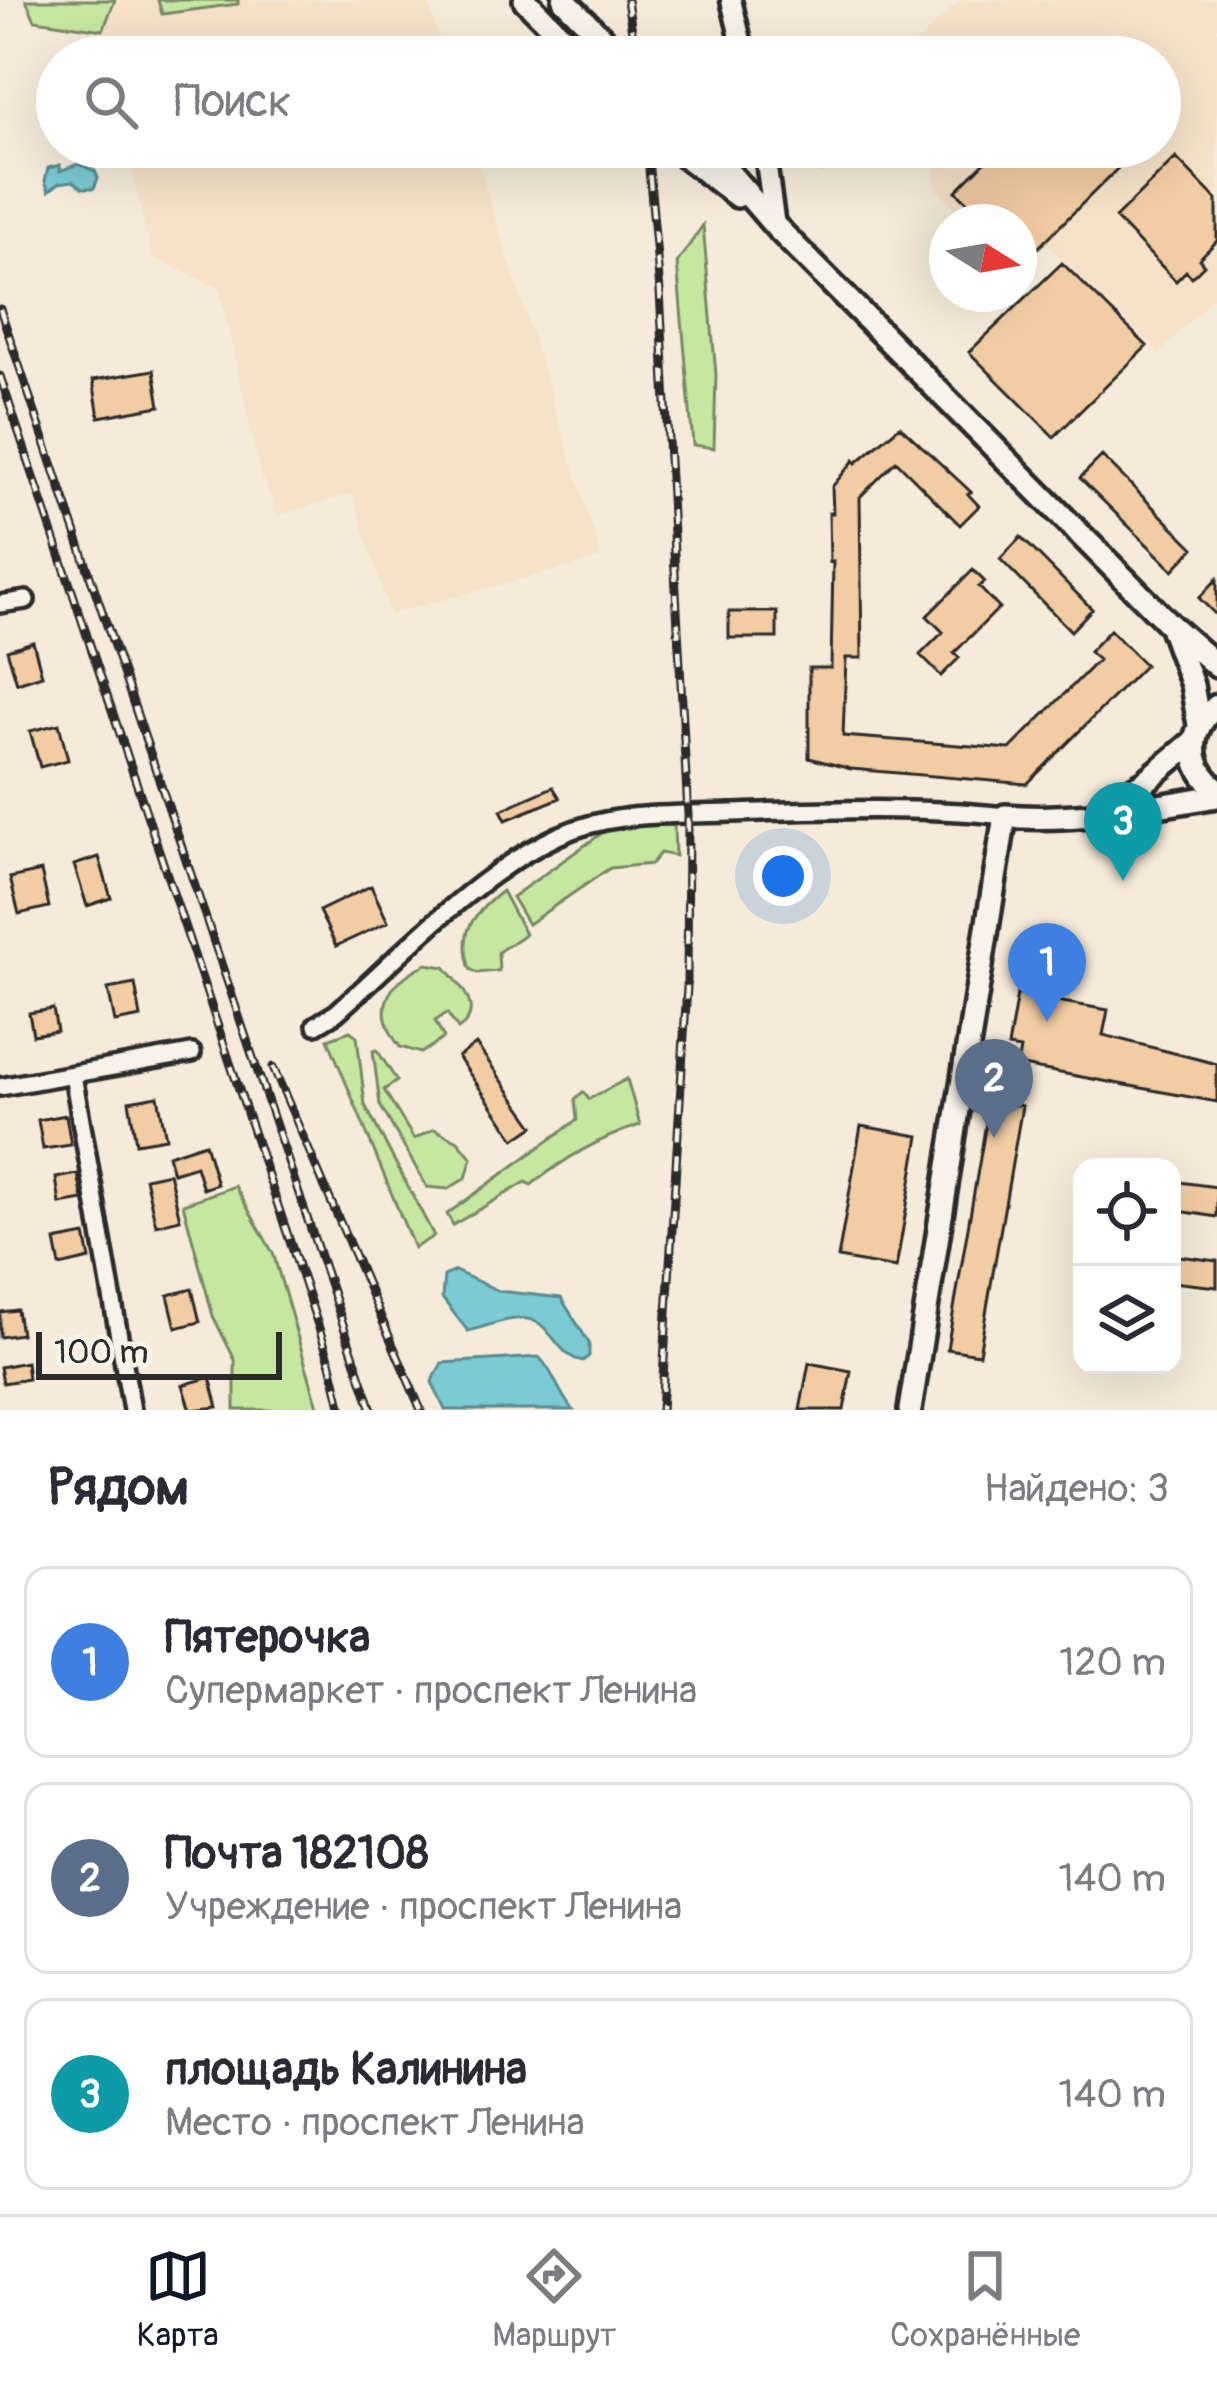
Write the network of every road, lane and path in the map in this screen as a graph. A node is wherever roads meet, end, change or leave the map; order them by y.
1 (525, 0) edge
2 (564, 0) edge
3 (731, 0) edge
4 (561, 36) edge
5 (600, 36) edge
6 (740, 36) edge
7 (700, 168) edge
8 (725, 168) edge
9 (767, 168) edge
10 (775, 226) junction
11 (26, 600) dead end
12 (0, 604) edge
13 (1169, 624) junction
14 (1217, 666) edge
15 (1217, 706) edge
16 (1197, 733) junction
17 (1217, 792) edge
18 (1089, 814) junction
19 (1005, 816) junction
20 (316, 1024) dead end
21 (192, 1053) dead end
22 (73, 1075) junction
23 (0, 1087) edge
24 (132, 1410) edge
25 (910, 1410) edge

1 - 4 main road
2 - 5 main road
3 - 6 street
7 - 10 main road
8 - 10 main road
9 - 10 street
10 - 13 main road
11 - 12 street
13 - 14 main road
13 - 16 main road
15 - 16 main road
16 - 17 main road
16 - 18 main road
17 - 18 main road
18 - 19 main road
19 - 20 street
19 - 25 main road
21 - 22 street
22 - 23 street
22 - 24 street

